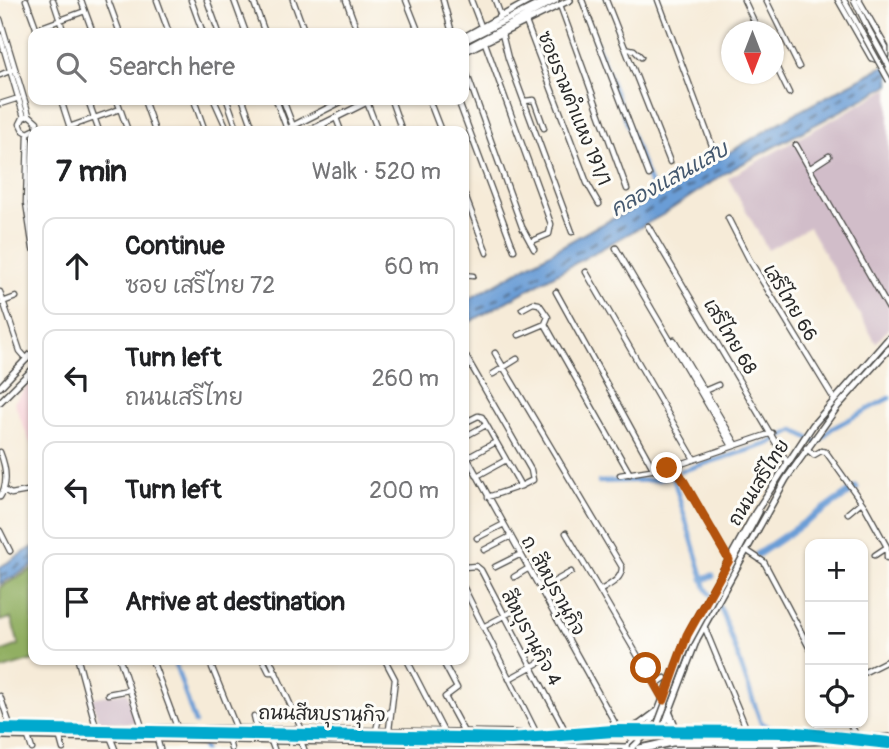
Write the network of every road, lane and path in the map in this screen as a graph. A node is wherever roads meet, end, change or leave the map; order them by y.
1 (26, 0) edge
2 (53, 0) edge
3 (81, 0) edge
4 (108, 0) edge
5 (157, 0) edge
6 (191, 0) edge
7 (207, 0) edge
8 (234, 0) edge
9 (253, 0) edge
10 (293, 0) edge
11 (346, 0) edge
12 (406, 0) edge
13 (443, 0) edge
14 (471, 0) edge
15 (495, 0) edge
16 (531, 0) edge
17 (547, 0) edge
18 (570, 0) edge
19 (582, 0) edge
20 (606, 0) edge
21 (658, 0) edge
22 (744, 0) edge
23 (766, 0) edge
24 (838, 0) edge
25 (844, 0) edge
26 (853, 0) edge
27 (859, 0) edge
28 (558, 2) edge
29 (518, 3) edge
30 (85, 11) junction
31 (501, 16) junction
32 (0, 19) edge
33 (60, 21) junction
34 (754, 21) edge
35 (526, 22) junction
36 (481, 26) junction
37 (36, 28) edge
38 (44, 28) edge
39 (62, 28) edge
40 (91, 28) edge
41 (118, 28) edge
42 (167, 28) edge
43 (201, 28) edge
44 (217, 28) edge
45 (244, 28) edge
46 (263, 28) edge
47 (303, 28) edge
48 (356, 28) edge
49 (417, 28) edge
50 (451, 28) edge
51 (502, 34) junction
52 (469, 35) edge
53 (0, 36) edge
54 (469, 37) edge
55 (485, 43) junction
56 (469, 48) edge
57 (625, 48) junction
58 (2, 49) edge
59 (469, 50) edge
60 (641, 57) dead end
61 (889, 66) edge
62 (799, 68) dead end
63 (13, 70) junction
64 (0, 75) edge
65 (469, 80) edge
66 (889, 81) edge
67 (784, 83) edge
68 (789, 93) dead end
69 (19, 98) junction
70 (524, 101) junction
71 (0, 104) edge
72 (63, 105) edge
73 (90, 105) edge
74 (119, 105) edge
75 (146, 105) edge
76 (196, 105) edge
77 (216, 105) edge
78 (229, 105) edge
79 (245, 105) edge
80 (278, 105) edge
81 (284, 105) edge
82 (328, 105) edge
83 (361, 105) edge
84 (370, 105) edge
85 (393, 105) edge
86 (431, 105) edge
87 (460, 105) edge
88 (120, 109) junction
89 (27, 116) junction
90 (336, 118) junction
91 (95, 119) junction
92 (322, 124) joint
93 (35, 126) edge
94 (69, 126) edge
95 (78, 126) edge
96 (97, 126) edge
97 (126, 126) edge
98 (153, 126) edge
99 (203, 126) edge
100 (226, 126) edge
101 (236, 126) edge
102 (252, 126) edge
103 (287, 126) edge
104 (287, 126) edge
105 (293, 126) edge
106 (318, 126) edge
107 (339, 126) edge
108 (376, 126) edge
109 (400, 126) edge
110 (439, 126) edge
111 (468, 126) edge
112 (544, 128) dead end
113 (469, 129) edge
114 (28, 130) edge
115 (796, 145) dead end
116 (713, 148) dead end
117 (829, 156) dead end
118 (670, 162) dead end
119 (809, 169) junction
120 (649, 175) dead end
121 (28, 180) edge
122 (628, 189) dead end
123 (599, 204) dead end
124 (469, 206) edge
125 (28, 216) edge
126 (728, 218) dead end
127 (648, 226) dead end
128 (572, 232) dead end
129 (530, 242) junction
130 (615, 248) dead end
131 (534, 249) dead end
132 (514, 250) dead end
133 (487, 253) dead end
134 (586, 272) dead end
135 (469, 276) edge
136 (473, 276) dead end
137 (0, 292) edge
138 (556, 292) dead end
139 (16, 297) dead end
140 (2, 302) edge
141 (522, 309) dead end
142 (889, 309) edge
143 (545, 324) junction
144 (519, 335) dead end
145 (889, 338) edge
146 (674, 340) dead end
147 (889, 349) edge
148 (495, 353) dead end
149 (27, 359) joint
150 (517, 359) dead end
151 (469, 362) edge
152 (505, 367) junction
153 (28, 374) edge
154 (493, 374) dead end
155 (718, 385) dead end
156 (0, 387) edge
157 (704, 391) junction
158 (834, 399) junction
159 (0, 402) edge
160 (469, 419) edge
161 (486, 425) junction
162 (773, 434) junction
163 (469, 435) edge
164 (496, 442) junction
165 (734, 445) junction
166 (806, 448) junction
167 (0, 452) edge
168 (469, 457) edge
169 (694, 459) junction
170 (506, 460) junction
171 (469, 462) edge
172 (787, 462) junction
173 (2, 463) edge
174 (675, 466) junction
175 (654, 470) junction
176 (629, 474) junction
177 (620, 475) dead end
178 (477, 476) junction
179 (521, 486) junction
180 (4, 490) junction
181 (28, 491) edge
182 (0, 497) edge
183 (488, 497) junction
184 (764, 499) junction
185 (859, 501) junction
186 (848, 513) dead end
187 (504, 524) junction
188 (0, 531) edge
189 (566, 533) dead end
190 (511, 536) junction
191 (477, 538) dead end
192 (887, 547) junction
193 (484, 550) dead end
194 (746, 550) junction
195 (10, 551) dead end
196 (521, 554) junction
197 (875, 555) dead end
198 (888, 559) edge
199 (729, 560) junction
200 (469, 567) edge
201 (495, 567) dead end
202 (529, 568) junction
203 (571, 572) dead end
204 (514, 577) dead end
205 (717, 587) junction
206 (541, 589) junction
207 (601, 590) junction
208 (469, 598) edge
209 (515, 610) dead end
210 (505, 616) junction
211 (704, 626) junction
212 (483, 627) junction
213 (805, 640) edge
214 (680, 655) junction
215 (689, 659) junction
216 (889, 660) edge
217 (540, 662) dead end
218 (79, 665) edge
219 (122, 665) edge
220 (154, 665) edge
221 (211, 665) edge
222 (265, 665) edge
223 (273, 665) edge
224 (388, 665) edge
225 (410, 665) edge
226 (445, 665) edge
227 (531, 668) junction
228 (868, 670) edge
229 (276, 672) junction
230 (665, 678) dead end
231 (509, 679) junction
232 (655, 685) junction
233 (129, 690) junction
234 (108, 694) dead end
235 (0, 696) edge
236 (664, 700) junction
237 (661, 707) junction
238 (391, 709) junction
239 (669, 714) junction
240 (254, 716) dead end
241 (0, 725) edge
242 (10, 725) junction
243 (96, 727) junction
244 (142, 727) junction
245 (177, 727) junction
246 (236, 727) junction
247 (257, 728) junction
248 (301, 728) junction
249 (853, 728) edge
250 (376, 730) junction
251 (388, 730) junction
252 (444, 732) junction
253 (464, 732) junction
254 (620, 733) junction
255 (537, 734) junction
256 (567, 734) junction
257 (613, 735) junction
258 (642, 735) junction
259 (657, 735) junction
260 (686, 735) junction
261 (720, 735) junction
262 (749, 735) junction
263 (0, 736) edge
264 (28, 737) junction
265 (859, 737) junction
266 (60, 738) junction
267 (889, 738) edge
268 (111, 739) junction
269 (157, 739) junction
270 (229, 741) junction
271 (271, 741) junction
272 (301, 742) junction
273 (319, 742) junction
274 (443, 745) junction
275 (775, 745) edge
276 (383, 746) edge
277 (720, 746) junction
278 (417, 747) edge
279 (593, 748) edge
280 (629, 748) edge
281 (642, 748) edge
282 (32, 749) edge
283 (63, 749) edge
284 (115, 749) edge
285 (160, 749) edge
286 (231, 749) edge
287 (274, 749) edge
288 (304, 749) edge
289 (322, 749) edge

1 - 37 street
2 - 33 street
3 - 30 street
4 - 41 street
5 - 42 street
6 - 43 street
7 - 44 street
8 - 45 street
9 - 46 street
10 - 47 street
11 - 48 street
12 - 49 street
13 - 50 street
14 - 36 street
15 - 31 street
16 - 29 main road
17 - 54 main road
18 - 28 main road
19 - 120 street
20 - 57 street
21 - 116 street
22 - 34 street
23 - 62 street
24 - 27 street
25 - 66 street, bridge
26 - 61 street, bridge
28 - 35 main road
28 - 56 main road
28 - 122 street
29 - 31 main road
30 - 33 street
30 - 40 street
31 - 36 main road
32 - 63 street
33 - 38 street
33 - 39 street
35 - 51 main road
35 - 123 street, ซอยรามคำแหง 191/1
36 - 52 main road
51 - 55 main road
51 - 70 street
53 - 58 street
55 - 59 main road
55 - 129 street
57 - 60 street
57 - 118 street
58 - 63 street
63 - 64 street
63 - 69 street
63 - 89 street
65 - 129 street
67 - 68 street
69 - 71 street
69 - 89 street
70 - 112 street
70 - 128 street
72 - 94 street
73 - 91 street
74 - 88 street
75 - 98 street
76 - 99 street
77 - 100 street
78 - 101 street
79 - 102 street
80 - 103 street
81 - 104 street
82 - 105 main road
83 - 90 main road
84 - 108 street
85 - 109 street
86 - 110 street
87 - 111 street
88 - 91 street
88 - 97 street
89 - 93 street
89 - 114 street
90 - 92 main road
90 - 107 street
91 - 95 street
91 - 96 street
92 - 106 main road
113 - 132 street
115 - 119 street
117 - 119 street
119 - 142 street
121 - 125 street
124 - 133 street
126 - 158 street, เสรีไทย 66
127 - 162 street, เสรีไทย 68
129 - 131 street
130 - 165 street
134 - 169 street
135 - 136 street
137 - 140 street
138 - 175 street
139 - 140 street
140 - 149 street
141 - 143 street
143 - 144 street
143 - 176 street
145 - 158 main road, ถนนเสรีไทย
146 - 157 street
147 - 166 main road, ถนนเสรีไทย
148 - 152 street
149 - 156 main road
150 - 152 street
151 - 179 street
152 - 154 street
152 - 207 street
153 - 159 main road
155 - 157 street
157 - 165 street
158 - 172 main road, ถนนเสรีไทย
160 - 161 street
161 - 163 street
161 - 164 street
162 - 165 street
162 - 172 street, เสรีไทย 68
164 - 168 street
164 - 170 street
165 - 169 street
166 - 185 street
166 - 194 main road, ถนนเสรีไทย
167 - 173 street
169 - 174 street
170 - 178 street
170 - 179 street
171 - 178 street, ถ. สีหบุรานุกิจ
172 - 184 main road, ถนนเสรีไทย
173 - 180 street
174 - 175 street
174 - 199 street
175 - 176 street
176 - 177 street
178 - 183 street, ถ. สีหบุรานุกิจ
179 - 183 street
180 - 181 street
180 - 182 street
183 - 187 street, ถ. สีหบุรานุกิจ
184 - 199 main road, ถนนเสรีไทย
184 - 205 main road
185 - 186 street
185 - 192 street
187 - 190 street, ถ. สีหบุรานุกิจ
187 - 191 street
188 - 195 street
189 - 207 street
190 - 193 street
190 - 196 street, ถ. สีหบุรานุกิจ
192 - 197 street
192 - 198 street
194 - 211 main road, ถนนเสรีไทย
194 - 213 street
196 - 201 street
196 - 202 street, ถ. สีหบุรานุกิจ
199 - 205 main road, ถนนเสรีไทย
200 - 210 street, สีหบุรานุกิจ 4
202 - 204 street
202 - 206 street, ถ. สีหบุรานุกิจ
203 - 206 street
205 - 214 main road, ถนนเสรีไทย, bridge
205 - 280 main road, bridge
206 - 254 street, ถ. สีหบุรานุกิจ
207 - 232 street
208 - 212 street
209 - 210 street
210 - 212 street
210 - 227 street, สีหบุรานุกิจ 4
211 - 215 main road, ถนนเสรีไทย
211 - 262 street
212 - 231 street
214 - 215 main road
214 - 236 main road, ถนนเสรีไทย
215 - 239 main road, ถนนเสรีไทย
216 - 228 street
217 - 227 street
218 - 243 street
219 - 233 street
220 - 245 street
221 - 246 street
222 - 229 street
223 - 229 street
224 - 238 street
225 - 252 street
226 - 253 street
227 - 231 street
227 - 256 street, สีหบุรานุกิจ 4
229 - 248 street
230 - 232 street
231 - 255 street
232 - 236 street
233 - 234 street
233 - 244 street
235 - 242 street
236 - 237 main road, ถนนเสรีไทย
237 - 254 main road
237 - 258 main road, ถนนเสรีไทย
238 - 250 street
238 - 251 street
239 - 259 main road, ถนนเสรีไทย
239 - 260 highway
240 - 247 street
241 - 242 main road, ถนนสีหบุรานุกิจ
242 - 243 main road, ถนนสีหบุรานุกิจ
243 - 244 main road, ถนนสีหบุรานุกิจ
244 - 245 main road, ถนนสีหบุรานุกิจ
245 - 246 main road, ถนนสีหบุรานุกิจ
246 - 247 main road, ถนนสีหบุรานุกิจ
247 - 248 main road, ถนนสีหบุรานุกิจ
248 - 250 main road, ถนนสีหบุรานุกิจ
248 - 272 main road
249 - 265 street
250 - 251 main road, ถนนสีหบุรานุกิจ
251 - 252 main road, ถนนสีหบุรานุกิจ
252 - 253 main road, ถนนสีหบุรานุกิจ
252 - 274 main road
253 - 255 main road, ถนนสีหบุรานุกิจ
254 - 257 main road
255 - 256 main road, ถนนสีหบุรานุกิจ
256 - 257 main road, ถนนสีหบุรานุกิจ
257 - 258 main road, ถนนสีหบุรานุกิจ
258 - 259 highway
258 - 280 highway
259 - 260 highway
259 - 281 highway
260 - 261 highway
261 - 262 highway
261 - 277 highway
262 - 265 highway
263 - 264 main road, ถนนสีหบุรานุกิจ
264 - 266 main road, ถนนสีหบุรานุกิจ
264 - 282 street
265 - 267 highway
265 - 275 highway
266 - 268 main road, ถนนสีหบุรานุกิจ
266 - 283 street
268 - 269 main road, ถนนสีหบุรานุกิจ
268 - 284 street
269 - 270 main road, ถนนสีหบุรานุกิจ
269 - 285 street
270 - 271 main road, ถนนสีหบุรานุกิจ
270 - 286 street
271 - 272 main road, ถนนสีหบุรานุกิจ
271 - 287 street
272 - 273 main road, ถนนสีหบุรานุกิจ
272 - 288 street
273 - 276 main road, ถนนสีหบุรานุกิจ
273 - 289 street
274 - 278 main road, ถนนสีหบุรานุกิจ
274 - 279 main road, ถนนสีหบุรานุกิจ
275 - 277 highway
275 - 281 highway, bridge
276 - 278 main road, ถนนสีหบุรานุกิจ
277 - 281 highway
279 - 280 main road, ถนนสีหบุรานุกิจ
280 - 281 highway

